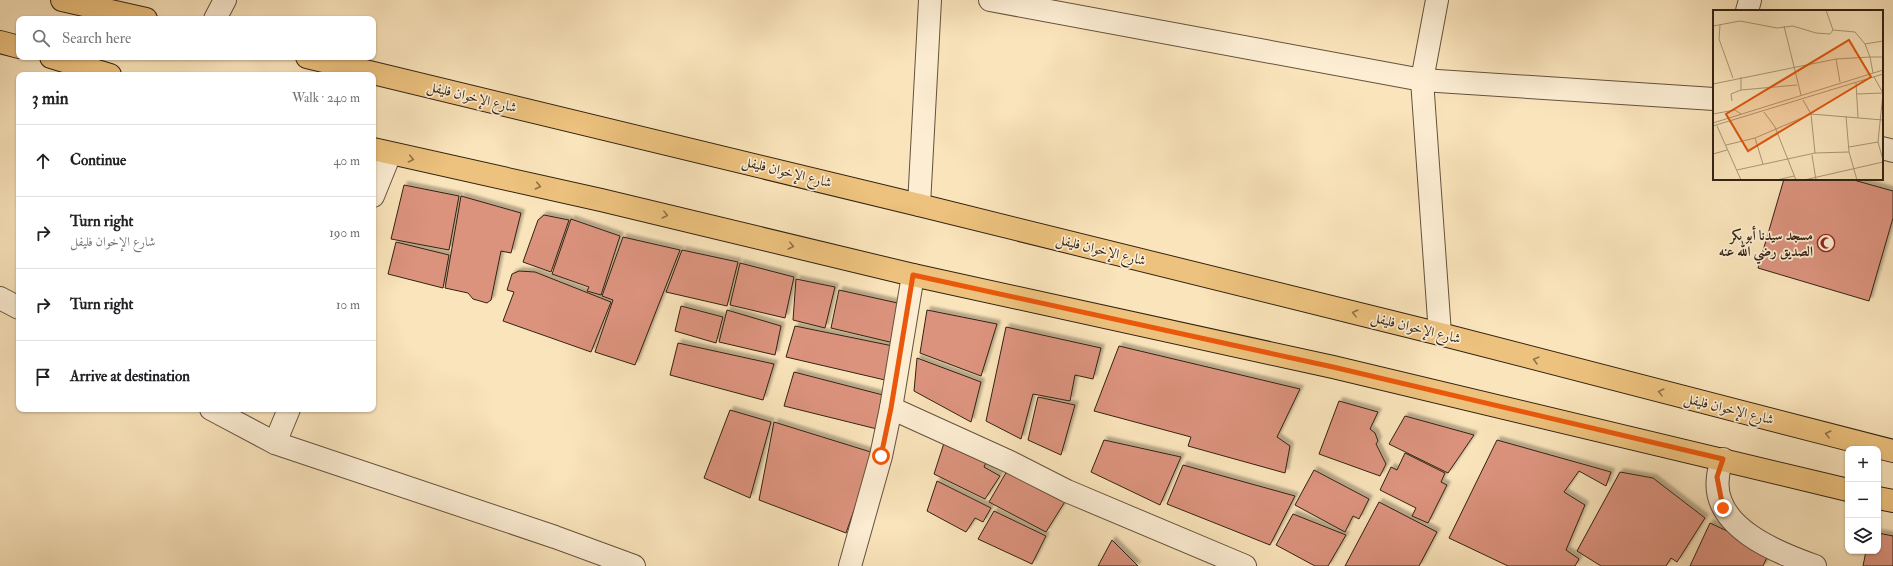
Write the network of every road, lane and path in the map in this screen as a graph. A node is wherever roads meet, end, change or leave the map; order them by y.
1 (62, 0) edge
2 (225, 0) edge
3 (930, 0) edge
4 (990, 0) edge
5 (1438, 0) edge
6 (1750, 0) edge
7 (1747, 10) edge
8 (133, 16) edge
9 (217, 16) edge
10 (0, 42) edge
11 (16, 46) edge
12 (61, 60) edge
13 (319, 60) edge
14 (100, 72) edge
15 (369, 72) edge
16 (376, 74) edge
17 (1422, 80) junction
18 (1713, 99) edge
19 (1883, 148) edge
20 (1893, 151) edge
21 (381, 152) edge
22 (376, 180) edge
23 (919, 205) junction
24 (913, 275) junction
25 (0, 298) edge
26 (16, 306) edge
27 (1440, 334) junction
28 (891, 408) junction
29 (217, 412) edge
30 (288, 412) edge
31 (275, 443) junction
32 (1893, 451) edge
33 (1723, 459) junction
34 (1845, 489) edge
35 (1881, 499) edge
36 (1893, 501) edge
37 (634, 566) edge
38 (850, 566) edge
39 (1245, 566) edge
40 (1815, 566) edge

1 - 8 main road
2 - 9 street
3 - 23 street
4 - 17 street
5 - 17 street
6 - 7 street
10 - 11 main road
12 - 14 main road
13 - 15 main road, شارع الإخوان فليفل
16 - 23 main road, شارع الإخوان فليفل
17 - 18 street
17 - 27 street
19 - 20 street
21 - 22 street
21 -> 24 main road
27 -> 23 main road, شارع الإخوان فليفل
24 - 28 street
24 - 33 main road
25 - 26 street
32 -> 27 main road, شارع الإخوان فليفل
28 - 38 street
28 - 39 street
29 - 31 street
30 - 31 street
31 - 37 street
33 - 34 main road
33 - 40 street
35 - 36 main road

